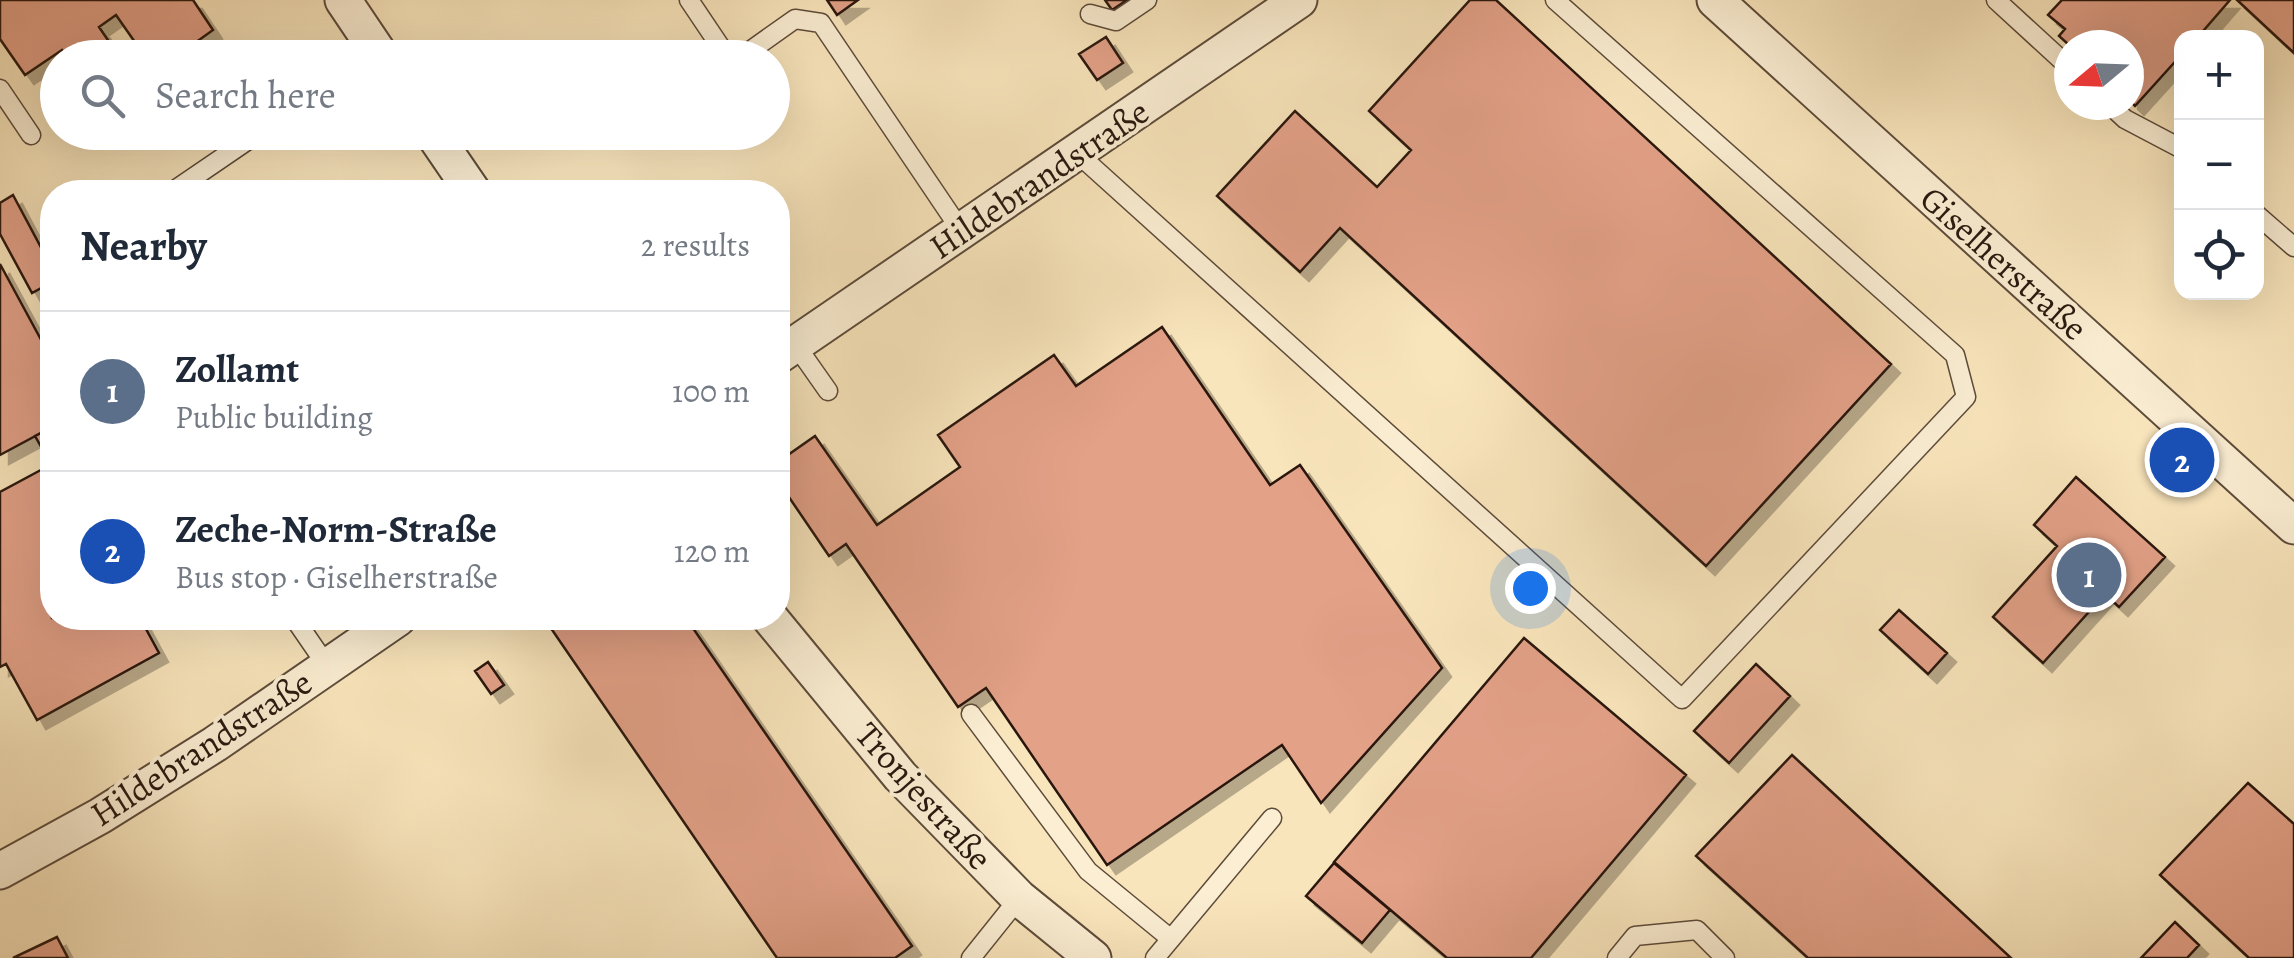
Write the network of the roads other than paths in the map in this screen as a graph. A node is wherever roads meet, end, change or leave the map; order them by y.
1 (343, 0) edge
2 (689, 0) edge
3 (1147, 0) edge
4 (1299, 0) edge
5 (1556, 0) edge
6 (1715, 0) edge
7 (1996, 0) edge
8 (1090, 14) dead end
9 (368, 40) edge
10 (716, 40) edge
11 (765, 40) edge
12 (2054, 53) edge
13 (0, 89) edge
14 (2127, 120) edge
15 (30, 134) dead end
16 (2174, 145) edge
17 (234, 150) edge
18 (444, 150) edge
19 (1077, 153) junction
20 (190, 180) edge
21 (465, 180) edge
22 (2264, 221) edge
23 (962, 232) junction
24 (2294, 247) edge
25 (790, 347) edge
26 (790, 354) edge
27 (828, 391) dead end
28 (2294, 526) edge
29 (302, 630) edge
30 (380, 630) edge
31 (780, 630) edge
32 (327, 666) junction
33 (971, 714) dead end
34 (1272, 818) dead end
35 (0, 871) edge
36 (1019, 898) junction
37 (1170, 939) junction
38 (971, 958) edge
39 (1093, 958) edge
40 (1154, 958) edge
41 (1617, 958) edge
42 (1725, 958) edge

1 - 9 street
2 - 10 lane
3 - 8 lane
4 - 19 street, Hildebrandstraße
5 - 19 lane
6 - 28 street, Giselherstraße
7 - 12 lane
11 - 23 lane
13 - 15 lane
14 - 16 lane
17 - 20 lane
18 - 21 street
19 - 23 street, Hildebrandstraße
22 - 24 lane
23 - 25 street, Hildebrandstraße
26 - 27 lane
29 - 32 lane
30 - 32 street, Hildebrandstraße
31 - 36 street, Tronjestraße
32 - 35 street, Hildebrandstraße
33 - 37 lane
34 - 37 lane
36 - 38 lane
36 - 39 street, Tronjestraße
37 - 40 lane
41 - 42 lane

